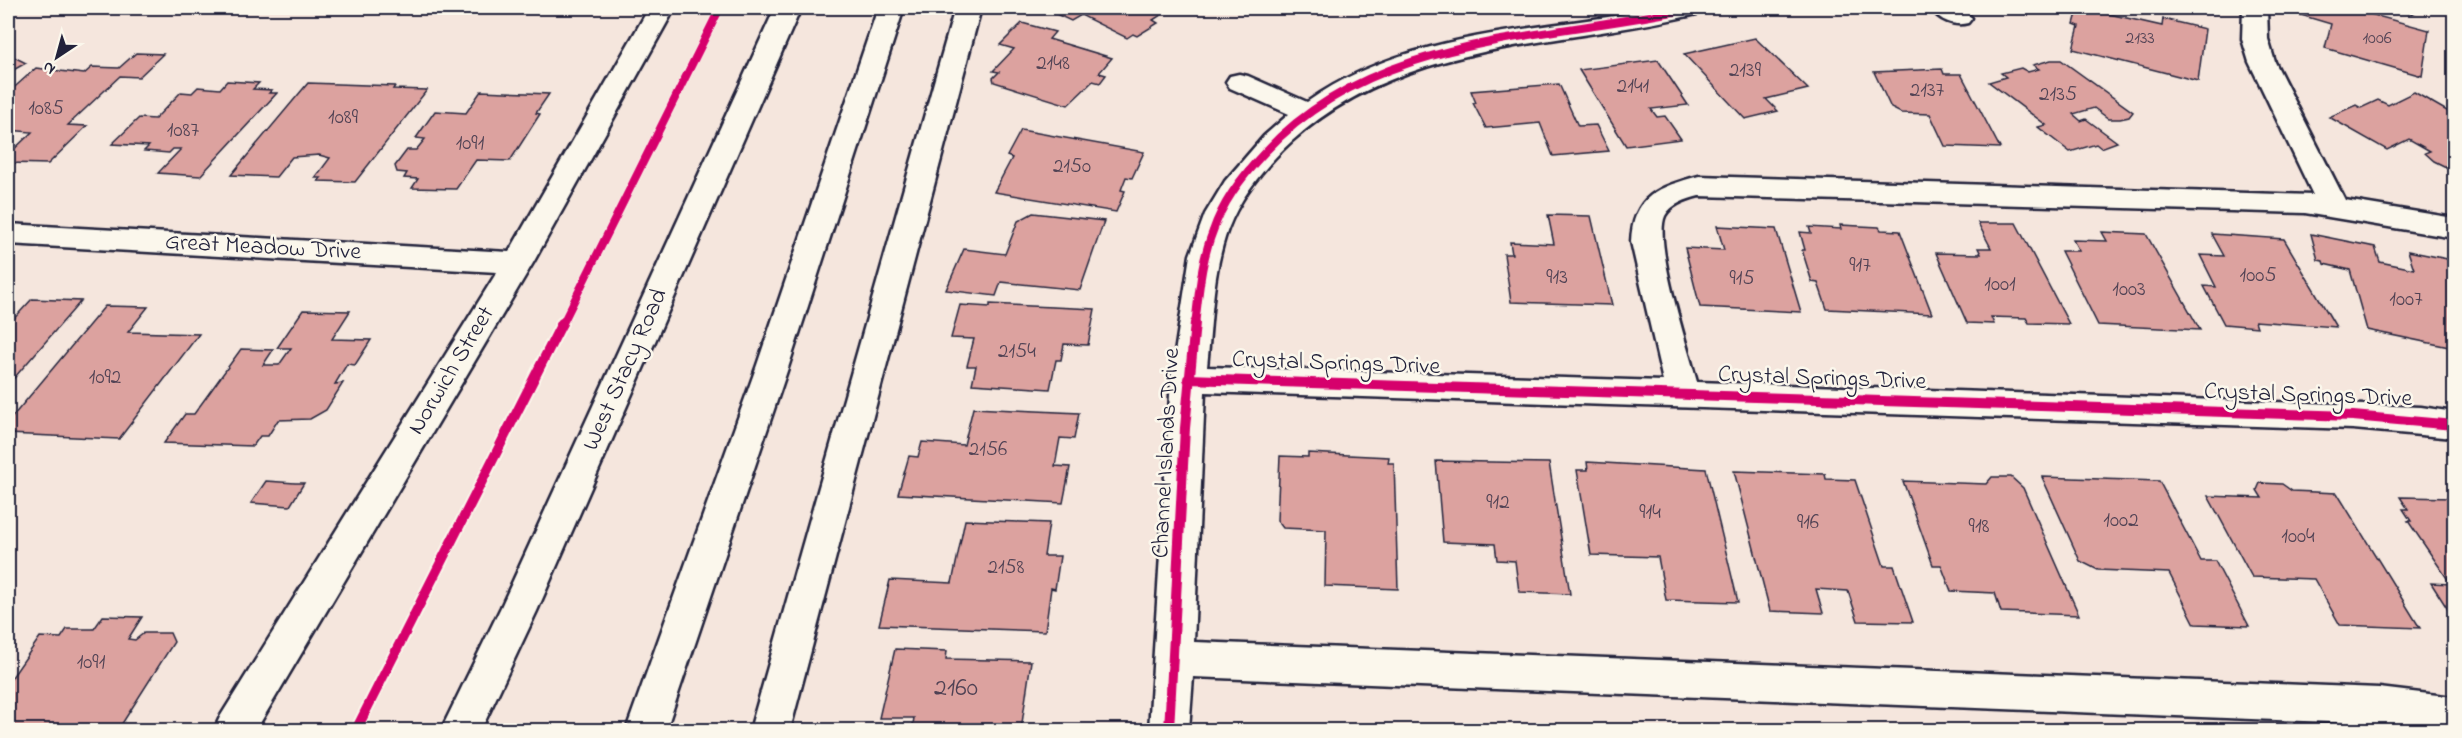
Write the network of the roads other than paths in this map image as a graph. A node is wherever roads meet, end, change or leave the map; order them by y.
1 (662, 8) edge
2 (788, 8) edge
3 (891, 8) edge
4 (968, 8) edge
5 (1692, 8) edge
6 (2254, 8) edge
7 (1239, 82) dead end
8 (1307, 112) junction
9 (2334, 207) junction
10 (2454, 228) edge
11 (8, 234) edge
12 (518, 263) junction
13 (1188, 379) junction
14 (1683, 394) junction
15 (2454, 425) edge
16 (1175, 659) junction
17 (2454, 715) edge
18 (234, 730) edge
19 (461, 730) edge
20 (646, 730) edge
21 (770, 730) edge
22 (1169, 730) edge

1 - 12 street, Norwich Street
2 - 19 street, West Stacy Road
3 - 20 street
4 - 21 street
5 - 8 street, Channel Islands Drive
6 - 9 street
7 - 8 street
8 - 13 street, Channel Islands Drive
9 - 10 street
9 - 14 street
11 - 12 street, Great Meadow Drive
12 - 18 street, Norwich Street
13 - 14 street, Crystal Springs Drive
13 - 16 street, Channel Islands Drive
14 - 15 street, Crystal Springs Drive
16 - 17 street
16 - 22 street, Channel Islands Drive

